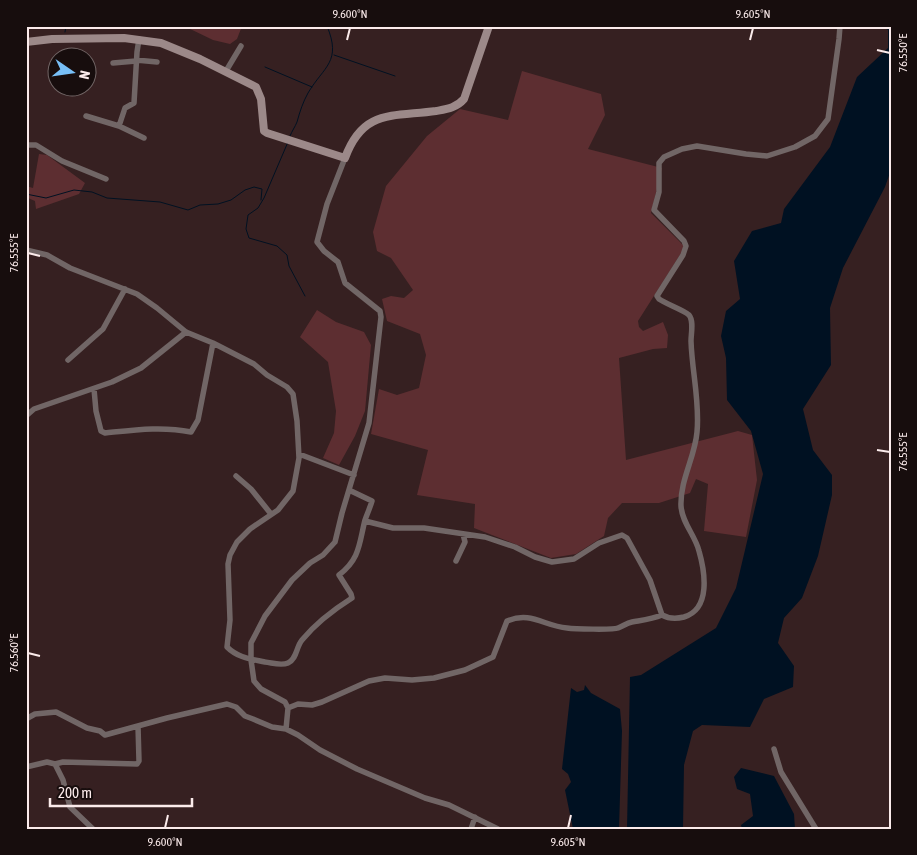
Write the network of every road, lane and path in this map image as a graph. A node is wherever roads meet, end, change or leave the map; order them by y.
1 (488, 26) edge
2 (840, 26) edge
3 (139, 39) junction
4 (26, 42) edge
5 (240, 46) dead end
6 (136, 60) junction
7 (157, 62) dead end
8 (113, 63) dead end
9 (226, 71) junction
10 (86, 116) dead end
11 (119, 126) junction
12 (144, 138) dead end
13 (26, 145) edge
14 (345, 158) junction
15 (106, 179) dead end
16 (26, 250) edge
17 (124, 289) junction
18 (186, 332) junction
19 (213, 343) junction
20 (68, 360) dead end
21 (94, 389) junction
22 (26, 416) edge
23 (299, 454) junction
24 (354, 475) junction
25 (236, 476) dead end
26 (349, 490) junction
27 (271, 514) junction
28 (365, 521) junction
29 (464, 534) junction
30 (456, 561) dead end
31 (662, 615) junction
32 (251, 660) junction
33 (288, 708) junction
34 (26, 719) edge
35 (138, 726) junction
36 (286, 729) junction
37 (774, 750) dead end
38 (55, 764) junction
39 (26, 767) edge
40 (474, 817) junction
41 (93, 829) edge
42 (471, 829) edge
43 (498, 829) edge
44 (816, 829) edge

1 - 14 main road
2 - 31 street
3 - 4 main road
3 - 6 street
3 - 9 main road
5 - 9 street
6 - 7 street
6 - 8 street
6 - 11 street
9 - 14 main road
10 - 11 street
11 - 12 street
13 - 15 street
14 - 24 street
16 - 17 street
17 - 18 street
17 - 20 street
18 - 19 street
18 - 21 street
19 - 21 street
19 - 23 street
21 - 22 street
23 - 24 street
23 - 27 street
24 - 26 street
25 - 27 street
26 - 28 street
26 - 32 street
27 - 32 street
28 - 29 street
28 - 32 street
29 - 30 street
29 - 31 street
31 - 33 street
32 - 33 street
33 - 36 street
34 - 35 street
35 - 36 street
35 - 38 street
36 - 40 street
37 - 44 street
38 - 39 street
38 - 41 street
40 - 42 street
40 - 43 street

